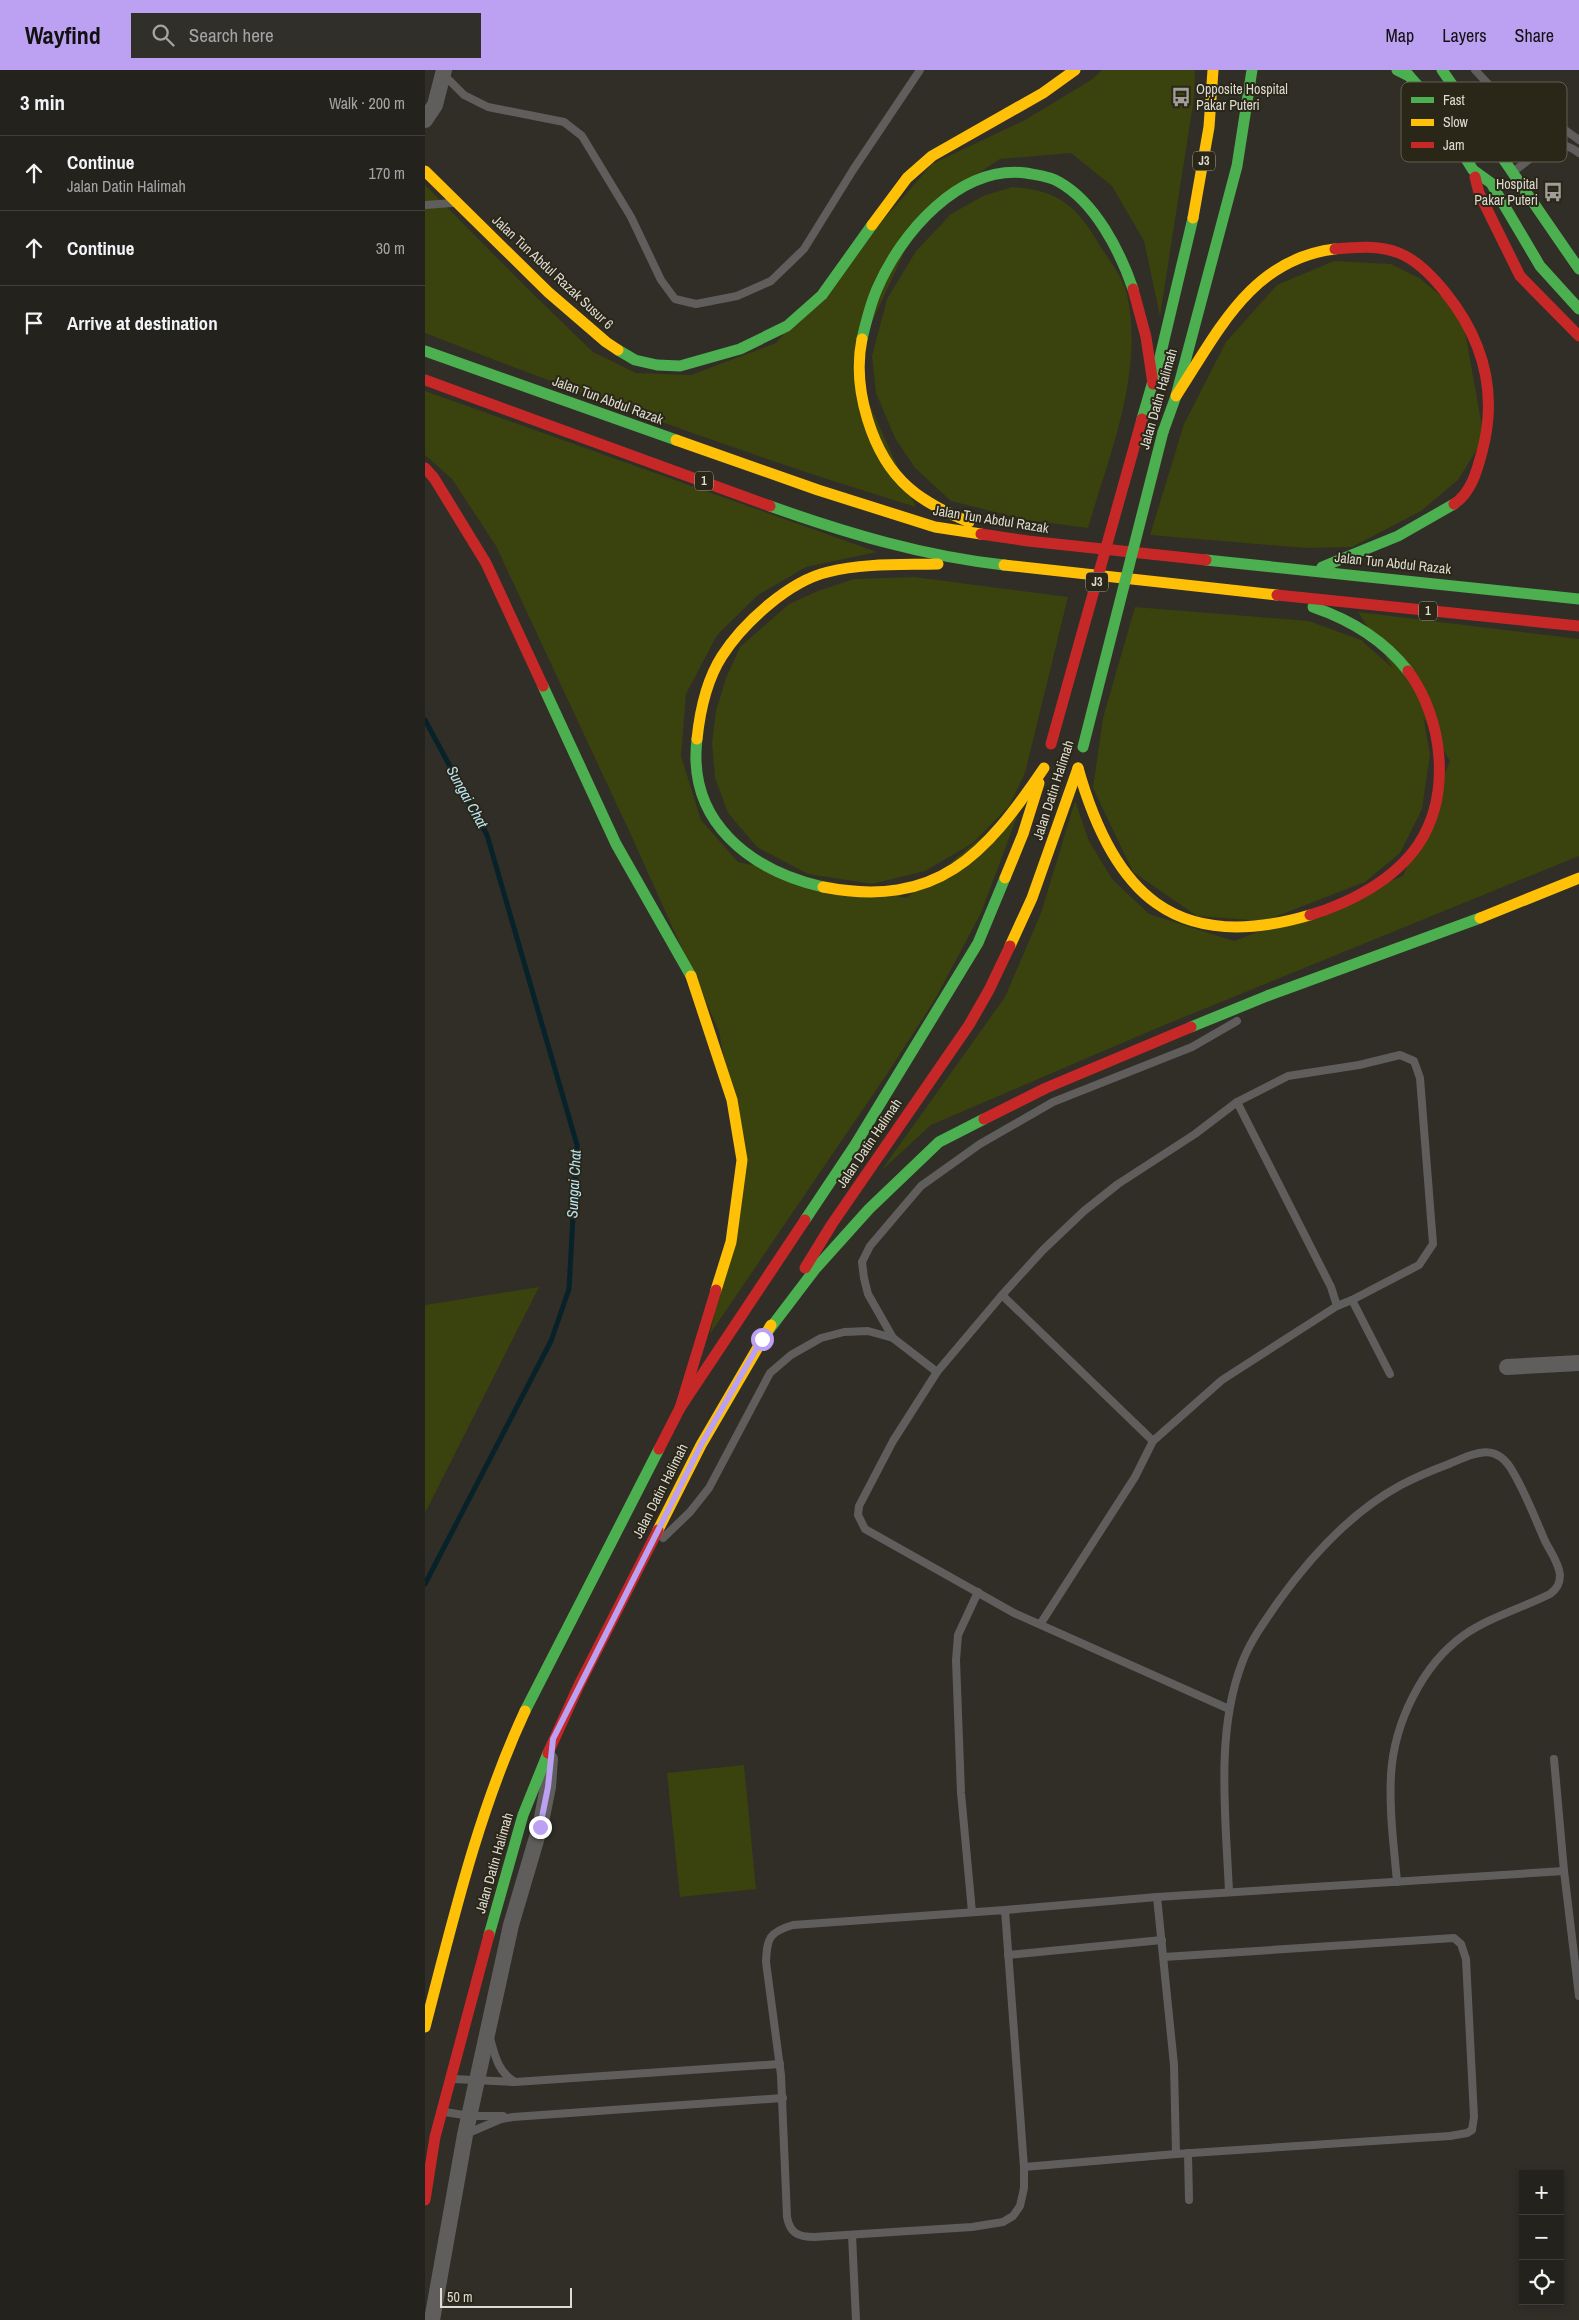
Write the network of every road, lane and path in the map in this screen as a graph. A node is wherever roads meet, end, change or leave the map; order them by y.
1 (920, 70) edge
2 (1075, 70) edge
3 (1213, 70) edge
4 (1397, 70) edge
5 (1443, 70) edge
6 (1475, 70) edge
7 (441, 71) edge
8 (1407, 73) edge
9 (1266, 74) dead end
10 (1251, 75) edge
11 (1451, 82) edge
12 (1486, 82) edge
13 (425, 120) edge
14 (1567, 131) edge
15 (1579, 140) edge
16 (1567, 145) edge
17 (1579, 153) edge
18 (1468, 162) edge
19 (1506, 162) edge
20 (1527, 162) edge
21 (1473, 170) junction
22 (425, 171) edge
23 (1513, 172) junction
24 (457, 203) junction
25 (425, 205) edge
26 (1579, 269) edge
27 (1579, 309) edge
28 (1579, 336) edge
29 (425, 351) edge
30 (425, 380) edge
31 (1153, 384) junction
32 (1176, 396) junction
33 (425, 468) edge
34 (1028, 541) junction
35 (989, 563) junction
36 (1316, 570) junction
37 (1278, 595) junction
38 (1579, 599) edge
39 (1579, 626) edge
40 (1048, 756) junction
41 (1077, 768) junction
42 (1579, 878) edge
43 (1267, 996) junction
44 (1237, 1102) junction
45 (1002, 1295) junction
46 (1352, 1300) junction
47 (1337, 1306) junction
48 (893, 1338) junction
49 (762, 1339) junction
50 (1579, 1363) edge
51 (1507, 1367) dead end
52 (937, 1372) junction
53 (1390, 1374) dead end
54 (680, 1408) junction
55 (1153, 1441) junction
56 (645, 1554) junction
57 (979, 1592) junction
58 (1041, 1623) junction
59 (1229, 1709) junction
60 (553, 1739) junction
61 (1554, 1759) dead end
62 (1564, 1871) junction
63 (1397, 1882) junction
64 (1229, 1892) junction
65 (1157, 1897) junction
66 (1005, 1910) junction
67 (972, 1912) junction
68 (1162, 1940) junction
69 (1008, 1955) junction
70 (1164, 1957) junction
71 (1579, 1996) edge
72 (425, 2027) edge
73 (489, 2031) junction
74 (780, 2064) junction
75 (451, 2079) junction
76 (478, 2081) junction
77 (515, 2082) junction
78 (783, 2098) junction
79 (442, 2111) junction
80 (470, 2116) junction
81 (513, 2117) junction
82 (465, 2135) junction
83 (1188, 2153) junction
84 (1176, 2154) junction
85 (1024, 2167) junction
86 (425, 2200) edge
87 (1189, 2200) dead end
88 (852, 2234) junction
89 (432, 2320) edge
90 (856, 2320) edge

1 - 7 lane
2 - 24 main road, Jalan Tun Abdul Razak Susur 6
3 - 31 main road, Jalan Datin Halimah / J3
4 - 8 main road
5 - 11 main road
6 - 12 lane
7 - 13 street
9 - 10 main road
10 - 32 main road, Jalan Datin Halimah / J3
14 - 15 lane
16 - 17 lane
18 - 21 main road
19 - 23 main road
20 - 23 lane
21 - 27 main road
21 - 28 main road
22 - 24 main road, Jalan Tun Abdul Razak Susur 6
23 - 26 main road
24 - 25 lane
29 - 34 main road, Jalan Tun Abdul Razak / 1
30 - 35 main road, 1
31 - 34 main road
31 - 40 main road, Jalan Datin Halimah / J3, bridge
32 - 36 main road
32 - 41 main road, Jalan Datin Halimah / J3, bridge
33 - 54 main road
34 - 36 main road, Jalan Tun Abdul Razak / 1
35 - 37 main road, 1
35 - 40 main road
36 - 38 main road, Jalan Tun Abdul Razak / 1
37 - 39 main road, 1
37 - 41 main road
40 - 54 main road, Jalan Datin Halimah / J3
41 - 49 main road, Jalan Datin Halimah / J3
42 - 43 main road
43 - 48 lane
43 - 49 main road
44 - 45 lane
44 - 46 lane
44 - 47 lane
45 - 52 lane
45 - 55 lane
46 - 47 lane
46 - 53 lane
47 - 55 lane
48 - 52 lane
48 - 56 lane
49 - 56 main road, Jalan Datin Halimah / J3
50 - 51 street
52 - 57 lane
54 - 72 main road, Jalan Datin Halimah / J3
55 - 58 lane
56 - 60 main road, Jalan Datin Halimah / J3
57 - 58 lane
57 - 67 lane
58 - 59 lane
59 - 63 lane
59 - 64 lane
60 - 73 street
60 - 75 main road, Jalan Datin Halimah / J3
61 - 62 lane
62 - 63 lane
62 - 71 lane
63 - 64 lane
64 - 65 lane
65 - 66 lane
65 - 68 lane
66 - 67 lane
66 - 69 lane
67 - 74 lane
68 - 69 lane
68 - 70 lane
69 - 85 lane
70 - 83 lane
70 - 84 lane
73 - 76 street
73 - 77 lane
74 - 77 lane
74 - 78 lane
75 - 76 lane
75 - 79 main road, Jalan Datin Halimah / J3
76 - 77 lane
76 - 80 street
78 - 81 lane
78 - 88 lane
79 - 80 lane
79 - 86 main road, Jalan Datin Halimah / J3
80 - 81 lane
80 - 82 street
81 - 82 lane
82 - 89 street
83 - 84 lane
83 - 87 lane
84 - 85 lane
85 - 88 lane
88 - 90 lane

